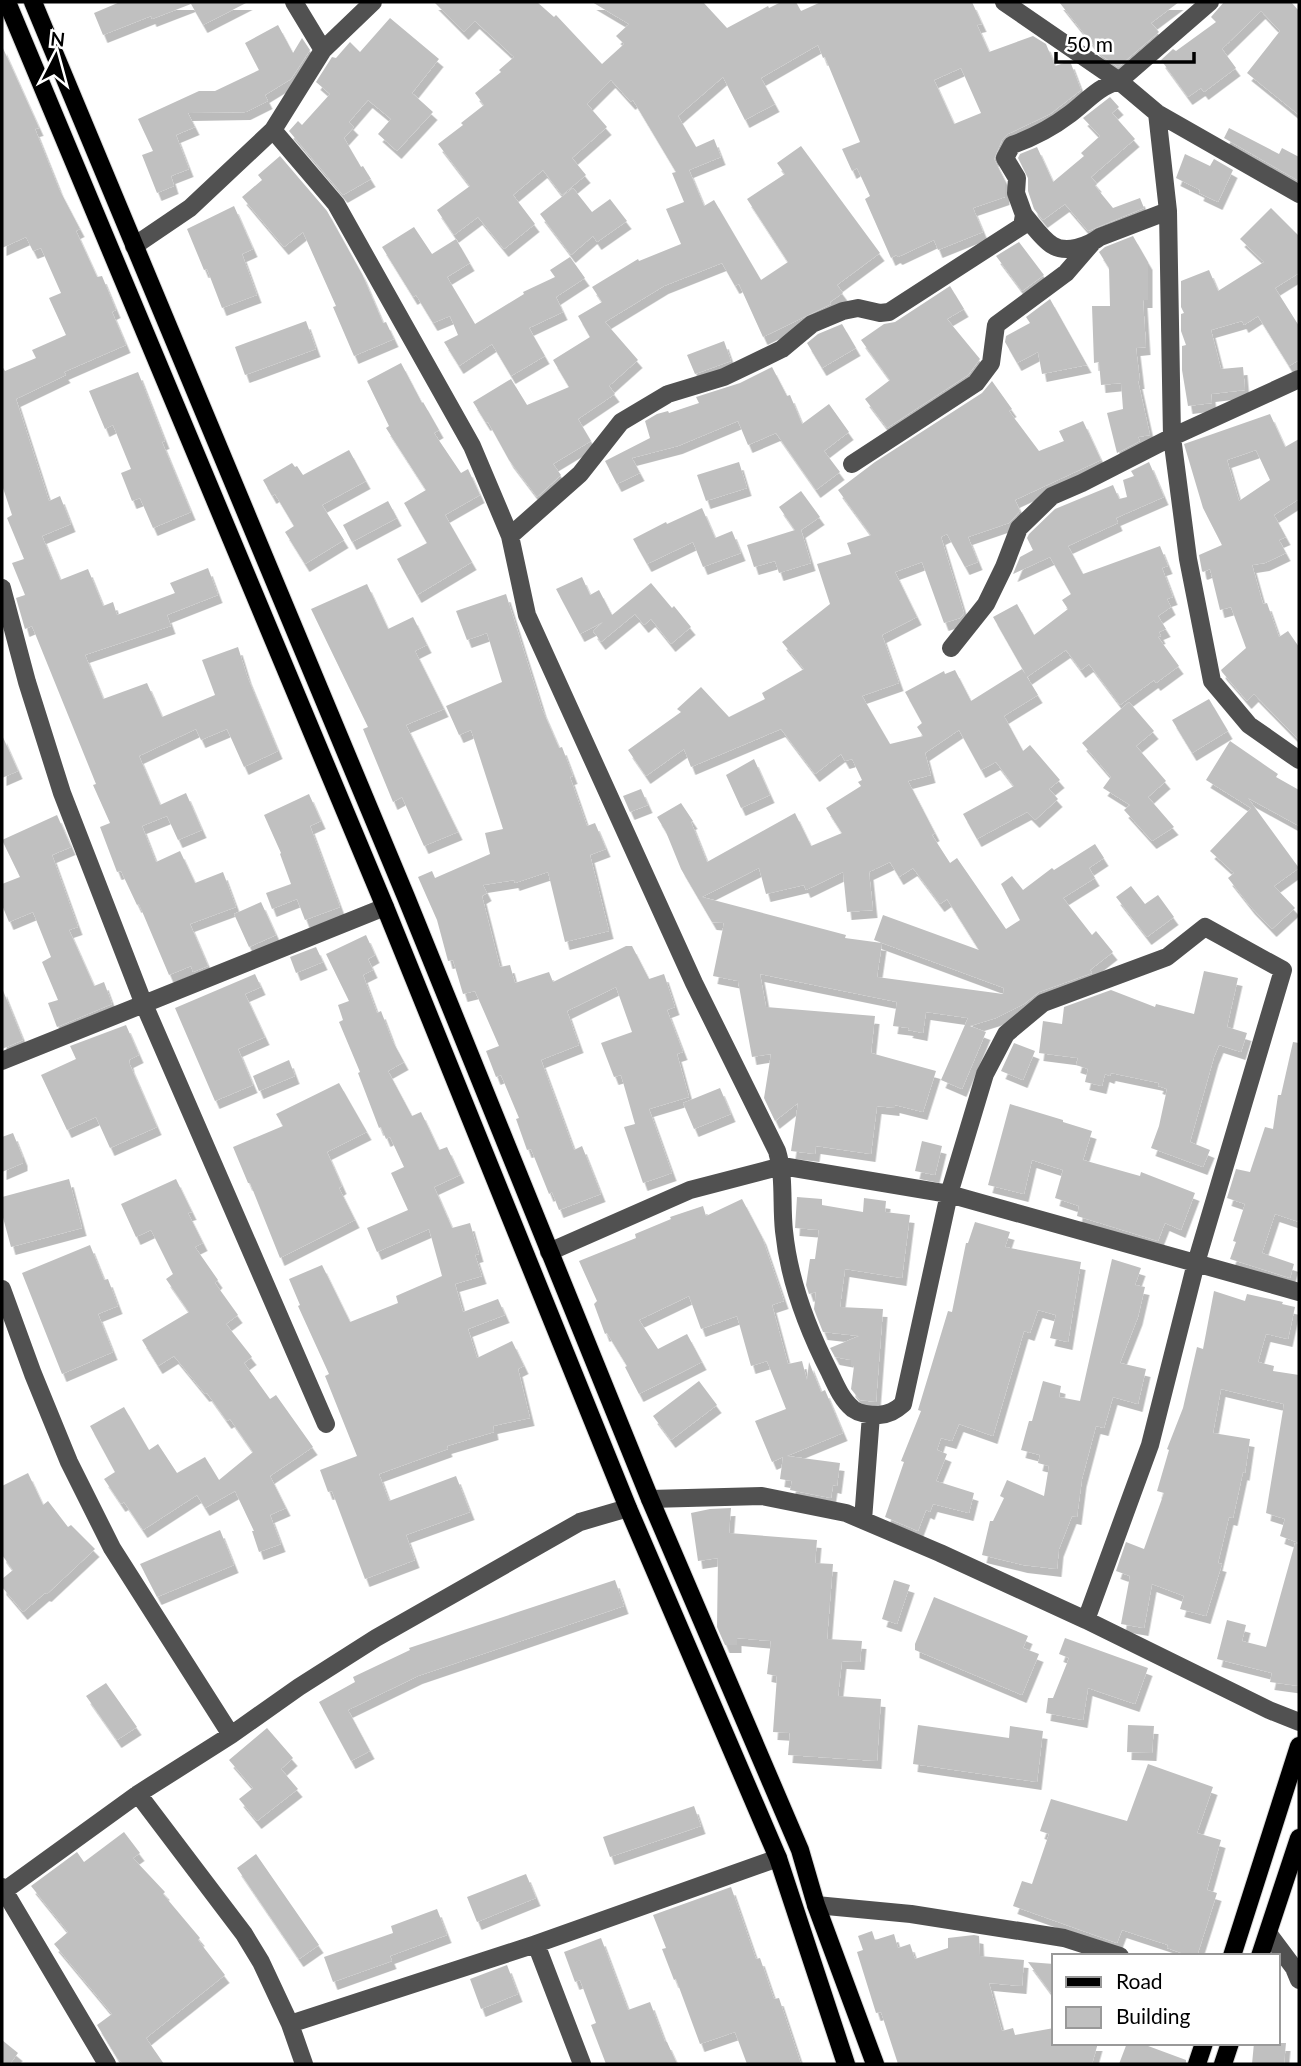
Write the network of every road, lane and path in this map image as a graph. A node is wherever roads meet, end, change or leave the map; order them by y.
1 (8, 2) edge
2 (33, 2) edge
3 (294, 2) edge
4 (373, 2) edge
5 (1004, 2) edge
6 (1210, 2) edge
7 (323, 50) junction
8 (1119, 81) junction
9 (1157, 113) junction
10 (273, 130) junction
11 (1299, 194) edge
12 (1168, 211) junction
13 (1024, 215) junction
14 (1092, 243) junction
15 (134, 246) junction
16 (1299, 379) edge
17 (1172, 437) junction
18 (852, 464) dead end
19 (510, 536) junction
20 (2, 588) edge
21 (951, 648) dead end
22 (1299, 760) edge
23 (385, 906) junction
24 (143, 1002) junction
25 (2, 1061) edge
26 (782, 1166) junction
27 (949, 1194) junction
28 (549, 1252) junction
29 (1196, 1263) junction
30 (2, 1289) edge
31 (1299, 1292) edge
32 (871, 1415) junction
33 (326, 1424) dead end
34 (650, 1499) junction
35 (628, 1508) junction
36 (863, 1520) junction
37 (1086, 1620) junction
38 (1299, 1722) edge
39 (231, 1735) junction
40 (1299, 1746) edge
41 (138, 1794) junction
42 (1299, 1838) edge
43 (778, 1858) junction
44 (3, 1889) edge
45 (816, 1905) junction
46 (1268, 1933) junction
47 (536, 1944) junction
48 (1114, 1954) edge
49 (1233, 1954) edge
50 (1261, 1954) edge
51 (1299, 1980) edge
52 (290, 2024) junction
53 (1203, 2045) edge
54 (1229, 2045) edge
55 (107, 2064) edge
56 (304, 2064) edge
57 (582, 2064) edge
58 (846, 2064) edge
59 (875, 2064) edge
60 (1197, 2064) edge
61 (1223, 2064) edge

1 - 23 main road
2 - 15 main road
3 - 7 street
4 - 7 street
5 - 8 street
6 - 8 street
7 - 10 street
8 - 9 street
8 - 13 street
9 - 11 street
9 - 12 street
10 - 15 street
10 - 19 street
12 - 14 street
12 - 17 street
13 - 14 street
13 - 19 street
14 - 18 street
15 - 28 main road
16 - 17 street
17 - 21 street
17 - 22 street
19 - 26 street
20 - 24 street
23 - 24 street
23 - 35 main road
24 - 25 street
24 - 33 street
26 - 27 street
26 - 28 street
26 - 32 street
27 - 29 street
27 - 29 street
27 - 32 street
28 - 34 main road
29 - 31 street
29 - 37 street
30 - 39 street
32 - 36 street
34 - 36 street
34 - 45 main road
35 - 39 street
35 - 43 main road
36 - 37 street
37 - 38 street
39 - 41 street
40 - 49 main road
41 - 44 street
41 - 52 street
42 - 46 main road
43 - 47 street
43 - 58 main road
44 - 55 street
45 - 48 street
45 - 59 main road
46 - 50 main road
46 - 51 street
47 - 52 street
47 - 57 street
52 - 56 street
53 - 60 main road
54 - 61 main road

